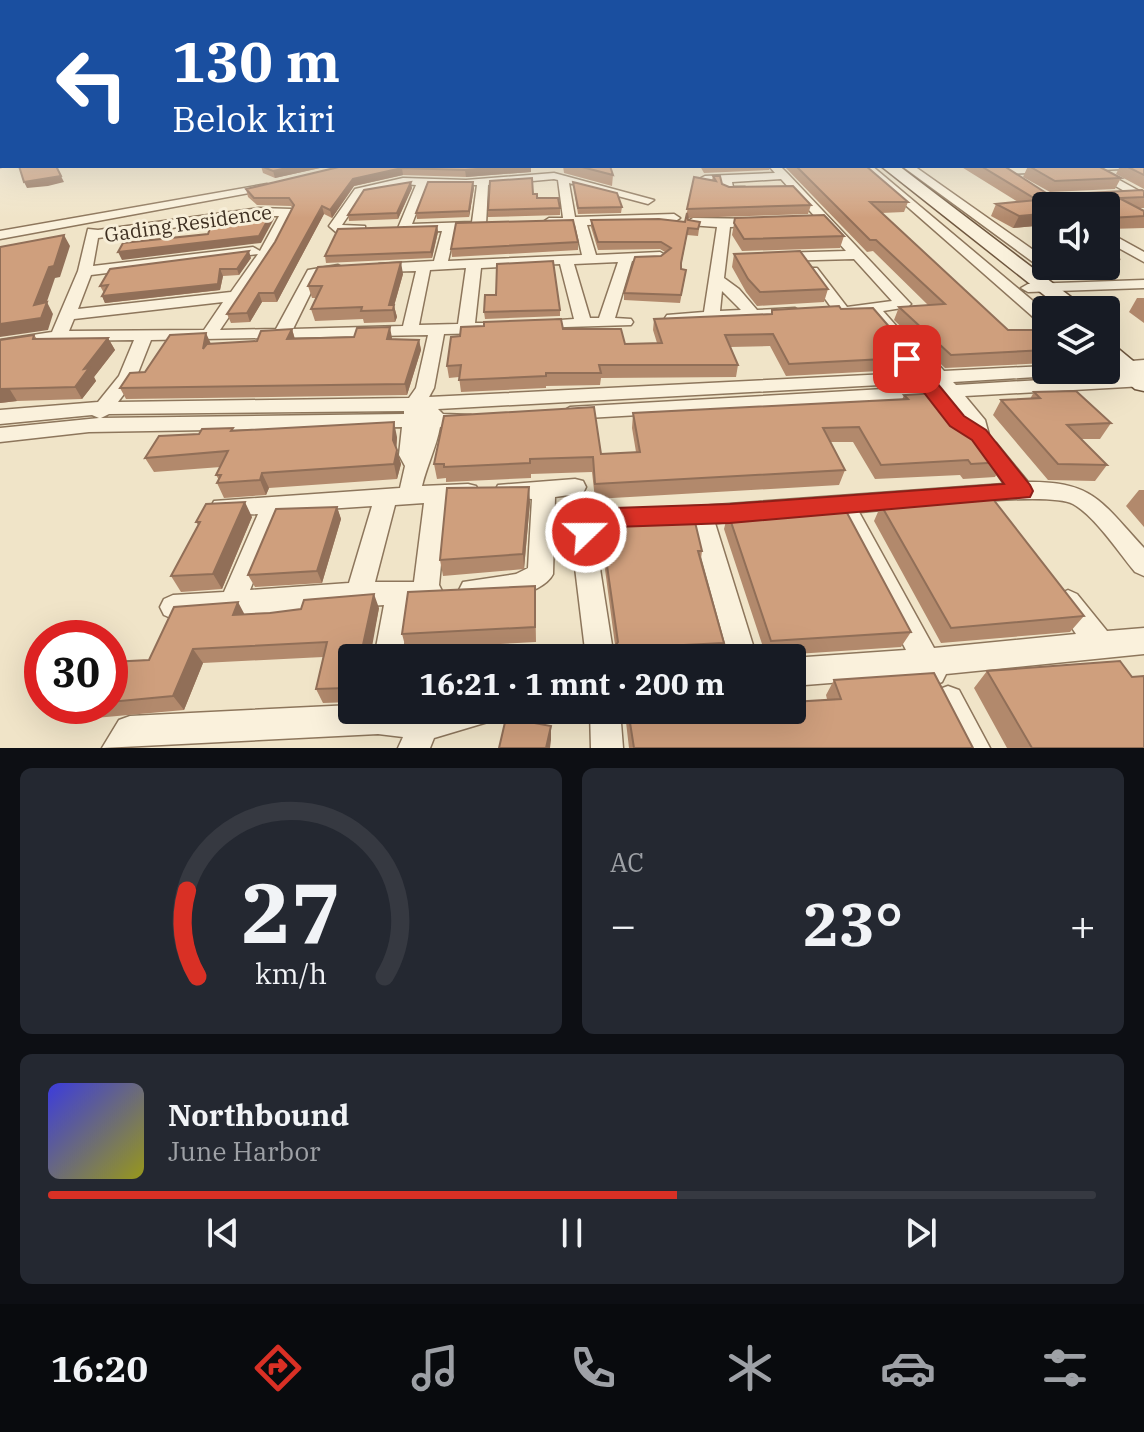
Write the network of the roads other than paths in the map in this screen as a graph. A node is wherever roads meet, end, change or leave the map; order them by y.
1 (868, 168) edge
2 (879, 168) edge
3 (892, 168) edge
4 (910, 168) edge
5 (998, 168) edge
6 (1091, 168) edge
7 (536, 171) dead end
8 (779, 171) edge
9 (558, 177) junction
10 (705, 179) edge
11 (483, 182) junction
12 (422, 183) junction
13 (281, 184) edge
14 (1024, 185) edge
15 (796, 188) junction
16 (727, 190) junction
17 (1141, 195) edge
18 (630, 196) junction
19 (1120, 196) edge
20 (648, 200) dead end
21 (674, 218) edge
22 (638, 219) junction
23 (575, 222) junction
24 (693, 222) edge
25 (767, 222) edge
26 (540, 223) edge
27 (724, 223) junction
28 (494, 224) edge
29 (478, 225) junction
30 (449, 227) junction
31 (391, 228) junction
32 (0, 235) edge
33 (1120, 243) edge
34 (268, 249) junction
35 (858, 255) junction
36 (1032, 255) edge
37 (660, 256) edge
38 (801, 256) junction
39 (626, 258) junction
40 (760, 258) edge
41 (1144, 258) edge
42 (590, 259) junction
43 (566, 260) junction
44 (474, 265) junction
45 (432, 266) junction
46 (85, 271) junction
47 (717, 280) junction
48 (1144, 284) edge
49 (1144, 294) edge
50 (236, 296) junction
51 (1055, 296) edge
52 (1055, 296) edge
53 (1063, 296) edge
54 (1111, 296) edge
55 (1032, 308) edge
56 (873, 310) junction
57 (827, 312) junction
58 (752, 314) junction
59 (68, 315) junction
60 (711, 317) junction
61 (673, 318) edge
62 (606, 321) junction
63 (583, 322) junction
64 (625, 322) dead end
65 (466, 328) junction
66 (437, 329) junction
67 (410, 330) junction
68 (209, 334) junction
69 (282, 334) junction
70 (59, 336) junction
71 (144, 336) junction
72 (0, 345) edge
73 (1128, 371) edge
74 (1032, 374) edge
75 (936, 386) junction
76 (103, 408) junction
77 (423, 408) junction
78 (199, 416) junction
79 (0, 417) edge
80 (89, 425) junction
81 (0, 435) edge
82 (575, 487) dead end
83 (544, 490) junction
84 (1022, 491) junction
85 (437, 493) junction
86 (397, 495) junction
87 (986, 495) junction
88 (273, 504) junction
89 (844, 506) junction
90 (217, 508) edge
91 (701, 515) junction
92 (1005, 520) edge
93 (1144, 565) edge
94 (1053, 582) edge
95 (412, 593) junction
96 (359, 594) junction
97 (232, 603) junction
98 (173, 607) edge
99 (1144, 641) edge
100 (393, 644) edge
101 (598, 644) edge
102 (739, 644) edge
103 (1100, 645) junction
104 (927, 662) junction
105 (806, 671) edge
106 (338, 718) edge
107 (396, 724) edge
108 (447, 724) edge
109 (606, 724) edge
110 (419, 736) edge
111 (118, 748) edge
112 (607, 748) edge
113 (974, 748) edge

1 - 55 street
2 - 51 street
3 - 52 street
4 - 36 street
5 - 14 street
6 - 17 street
7 - 9 street
8 - 15 street
8 - 16 street
9 - 11 street
9 - 18 street
9 - 23 street
10 - 16 street
11 - 12 street
11 - 29 street
12 - 31 street
12 - 31 street
13 - 32 street
15 - 16 street
15 - 35 street
17 - 19 street
18 - 20 street
18 - 22 street
21 - 22 street
22 - 23 street
23 - 26 street
23 - 42 street
24 - 27 street
25 - 27 street
27 - 47 street
28 - 29 street
29 - 30 street
30 - 31 street
30 - 45 street
33 - 41 street
34 - 46 street, Gading Residence
34 - 46 street, Gading Residence
34 - 50 street, Gading Residence
35 - 38 street
35 - 56 street
37 - 39 street
38 - 40 street
38 - 57 street
39 - 42 street
39 - 62 street
42 - 43 street
43 - 44 street
43 - 63 street
44 - 45 street
44 - 65 street
45 - 67 street
45 - 69 street
46 - 59 street, Gading Residence
47 - 58 street
47 - 60 street
48 - 53 street
49 - 54 street
50 - 59 street
50 - 68 street, Gading Residence
56 - 57 street
56 - 75 street
57 - 58 street
58 - 60 street
59 - 70 street, Gading Residence
60 - 61 street
62 - 63 street
62 - 64 street
63 - 65 street
65 - 66 street
66 - 67 street
66 - 77 street
67 - 69 street
68 - 69 street
68 - 71 street
70 - 71 street
70 - 72 street
71 - 76 street
73 - 75 street
74 - 75 street
75 - 77 street
75 - 84 street
76 - 78 street
76 - 79 street
76 - 80 street
77 - 78 street
77 - 86 street
78 - 80 street
80 - 81 street
82 - 83 street
83 - 85 street
83 - 95 street
84 - 87 street
84 - 93 street
85 - 86 street
85 - 95 street
86 - 88 street
86 - 96 street
87 - 89 street
87 - 92 street
88 - 90 street
88 - 97 street
89 - 91 street
89 - 104 street
91 - 101 street
91 - 102 street
94 - 103 street
95 - 96 street
95 - 100 street
96 - 97 street
97 - 98 street
99 - 103 street
103 - 104 street
104 - 105 street
104 - 113 street
106 - 111 street
107 - 110 street
108 - 110 street
109 - 112 street

